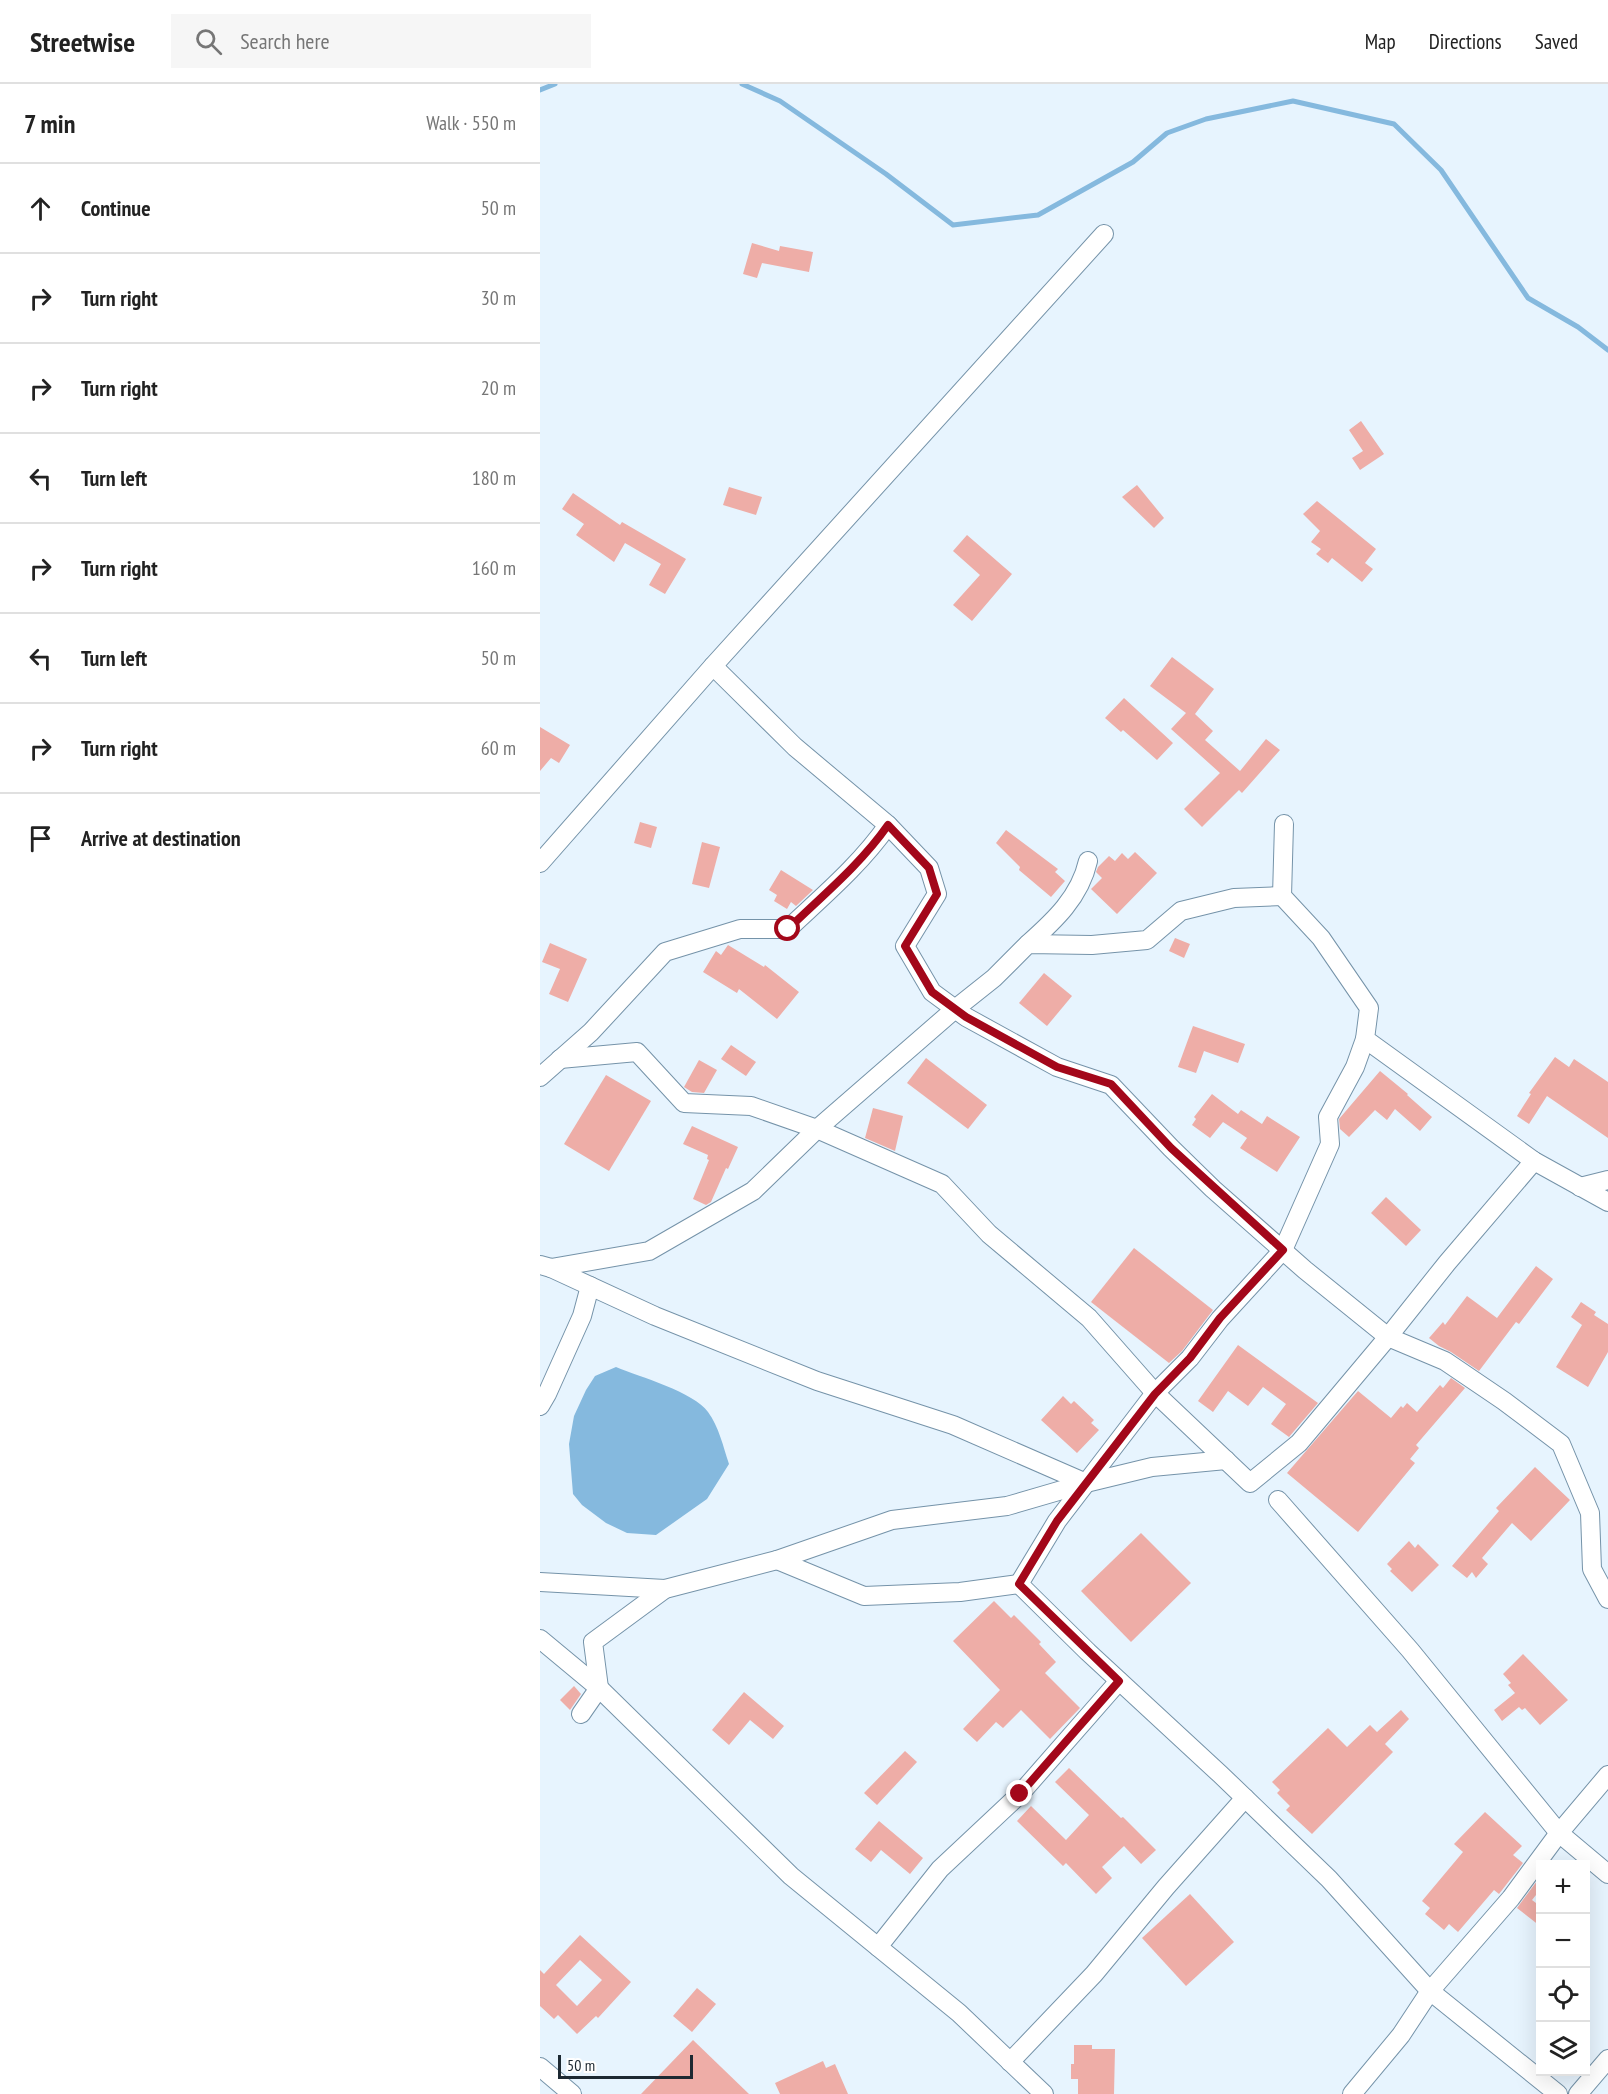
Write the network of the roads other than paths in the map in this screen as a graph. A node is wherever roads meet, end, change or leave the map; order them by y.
1 (1104, 234) dead end
2 (713, 666) junction
3 (1284, 824) dead end
4 (888, 825) junction
5 (1088, 861) dead end
6 (540, 863) edge
7 (1282, 896) junction
8 (1028, 944) junction
9 (955, 1009) junction
10 (1365, 1039) junction
11 (560, 1059) junction
12 (540, 1077) edge
13 (817, 1130) junction
14 (1534, 1161) junction
15 (1608, 1180) edge
16 (1580, 1187) junction
17 (1608, 1202) edge
18 (1283, 1250) junction
19 (546, 1267) edge
20 (590, 1286) junction
21 (1388, 1337) junction
22 (1155, 1394) junction
23 (540, 1406) edge
24 (1226, 1460) junction
25 (1086, 1483) junction
26 (1278, 1500) dead end
27 (777, 1560) junction
28 (540, 1582) edge
29 (1019, 1584) junction
30 (665, 1588) junction
31 (1608, 1599) edge
32 (540, 1639) edge
33 (1119, 1681) junction
34 (599, 1688) junction
35 (581, 1714) dead end
36 (1608, 1775) edge
37 (1245, 1798) junction
38 (1559, 1833) junction
39 (1608, 1874) edge
40 (878, 1947) junction
41 (1430, 1991) junction
42 (1608, 2059) edge
43 (1010, 2062) junction
44 (540, 2067) edge
45 (572, 2094) edge
46 (1044, 2094) edge
47 (1352, 2094) edge
48 (1558, 2094) edge
49 (1578, 2094) edge

1 - 2 street
2 - 4 street
2 - 6 street
3 - 7 street
4 - 9 street
4 - 11 street
5 - 8 street
7 - 8 street
7 - 10 street
8 - 9 street
9 - 13 street
9 - 18 street
10 - 14 street
10 - 18 street
11 - 12 street
11 - 13 street
13 - 19 street
13 - 22 street
14 - 16 street
14 - 21 street
15 - 16 street
16 - 17 street
18 - 21 street
18 - 22 street
19 - 20 street
20 - 23 street
20 - 25 street
21 - 24 street
21 - 31 street
22 - 24 street
22 - 25 street
24 - 25 street
25 - 27 street
25 - 29 street
26 - 38 street
27 - 29 street
27 - 30 street
28 - 30 street
29 - 33 street
30 - 34 street
32 - 34 street
33 - 37 street
33 - 40 street
34 - 35 street
34 - 40 street
36 - 38 street
37 - 41 street
37 - 43 street
38 - 39 street
38 - 41 street
40 - 43 street
41 - 47 street
41 - 48 street
42 - 49 street
43 - 46 street
44 - 45 street

